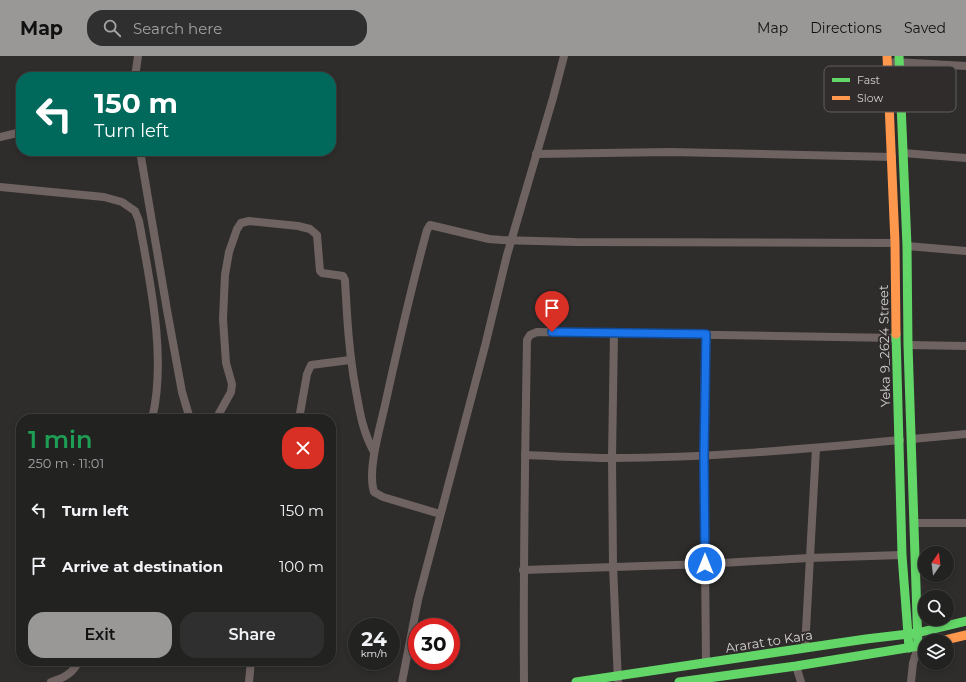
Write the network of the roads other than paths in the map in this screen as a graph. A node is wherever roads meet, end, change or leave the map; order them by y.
1 (138, 56) edge
2 (564, 56) edge
3 (887, 59) edge
4 (899, 59) edge
5 (966, 66) edge
6 (136, 72) edge
7 (890, 112) edge
8 (901, 112) edge
9 (16, 133) edge
10 (0, 137) edge
11 (903, 153) junction
12 (536, 154) junction
13 (141, 156) edge
14 (892, 157) junction
15 (966, 158) edge
16 (0, 187) edge
17 (511, 239) junction
18 (895, 243) junction
19 (907, 246) junction
20 (966, 251) edge
21 (614, 332) junction
22 (706, 334) junction
23 (896, 338) junction
24 (908, 345) junction
25 (966, 346) edge
26 (350, 360) junction
27 (153, 414) edge
28 (189, 414) edge
29 (219, 414) edge
30 (300, 414) edge
31 (966, 434) edge
32 (912, 439) junction
33 (900, 440) junction
34 (816, 448) junction
35 (374, 452) junction
36 (525, 454) junction
37 (704, 456) junction
38 (612, 458) junction
39 (440, 514) junction
40 (966, 523) edge
41 (914, 524) junction
42 (902, 555) junction
43 (809, 558) junction
44 (705, 564) junction
45 (613, 566) junction
46 (523, 570) junction
47 (916, 591) junction
48 (904, 592) junction
49 (966, 621) edge
50 (917, 633) junction
51 (907, 634) junction
52 (966, 635) edge
53 (954, 638) edge
54 (918, 647) edge
55 (804, 648) junction
56 (908, 648) junction
57 (918, 654) edge
58 (706, 663) junction
59 (913, 663) junction
60 (76, 666) edge
61 (251, 666) edge
62 (796, 666) junction
63 (617, 679) edge
64 (52, 682) edge
65 (249, 682) edge
66 (402, 682) edge
67 (524, 682) edge
68 (576, 682) edge
69 (679, 682) edge
70 (801, 682) edge
71 (911, 682) edge

1 - 6 street
2 - 12 street
3 - 4 street
4 - 5 street
7 - 14 main road, Yeka 9_2624 Street
8 - 11 main road, Yeka 9_2624 Street
9 - 10 street
11 - 15 street
11 - 19 main road, Yeka 9_2624 Street
12 - 14 street
12 - 17 street
13 - 28 street
14 - 18 main road, Yeka 9_2624 Street
16 - 27 street
17 - 18 street
17 - 35 street
17 - 39 street
18 - 23 main road, Yeka 9_2624 Street
19 - 20 street
19 - 24 main road, Yeka 9_2624 Street
21 - 22 street
21 - 36 street
21 - 38 street
22 - 23 street
22 - 37 street
23 - 33 main road, Yeka 9_2624 Street
24 - 25 street
24 - 32 main road, Yeka 9_2624 Street
26 - 29 street
26 - 30 street
26 - 35 street
31 - 32 street
32 - 41 main road, Yeka 9_2624 Street
33 - 34 street
33 - 42 main road, Yeka 9_2624 Street
34 - 37 street
34 - 43 street
35 - 39 street
36 - 38 street
36 - 46 street
37 - 38 street
37 - 44 street
38 - 45 street
39 - 66 street
40 - 41 street
41 - 47 main road, Yeka 9_2624 Street
42 - 43 street
42 - 48 main road, Yeka 9_2624 Street
43 - 44 street
43 - 55 street
44 - 45 street
44 - 58 street
45 - 46 street
45 - 63 street
46 - 67 street
47 - 48 main road
47 - 50 main road, Yeka 9_2624 Street
48 - 51 main road, Yeka 9_2624 Street
49 - 50 main road, Ararat to Kara
50 - 51 main road, Ararat to Kara
51 - 55 main road, Ararat to Kara
51 - 56 main road, Yeka 9_2624 Street
52 - 53 main road
54 - 56 main road
55 - 58 main road, Ararat to Kara
56 - 59 street
56 - 62 main road
57 - 59 street
58 - 63 main road, Ararat to Kara
59 - 71 street
60 - 64 street
61 - 65 street
62 - 69 main road
62 - 70 street
63 - 68 main road, Ararat to Kara

